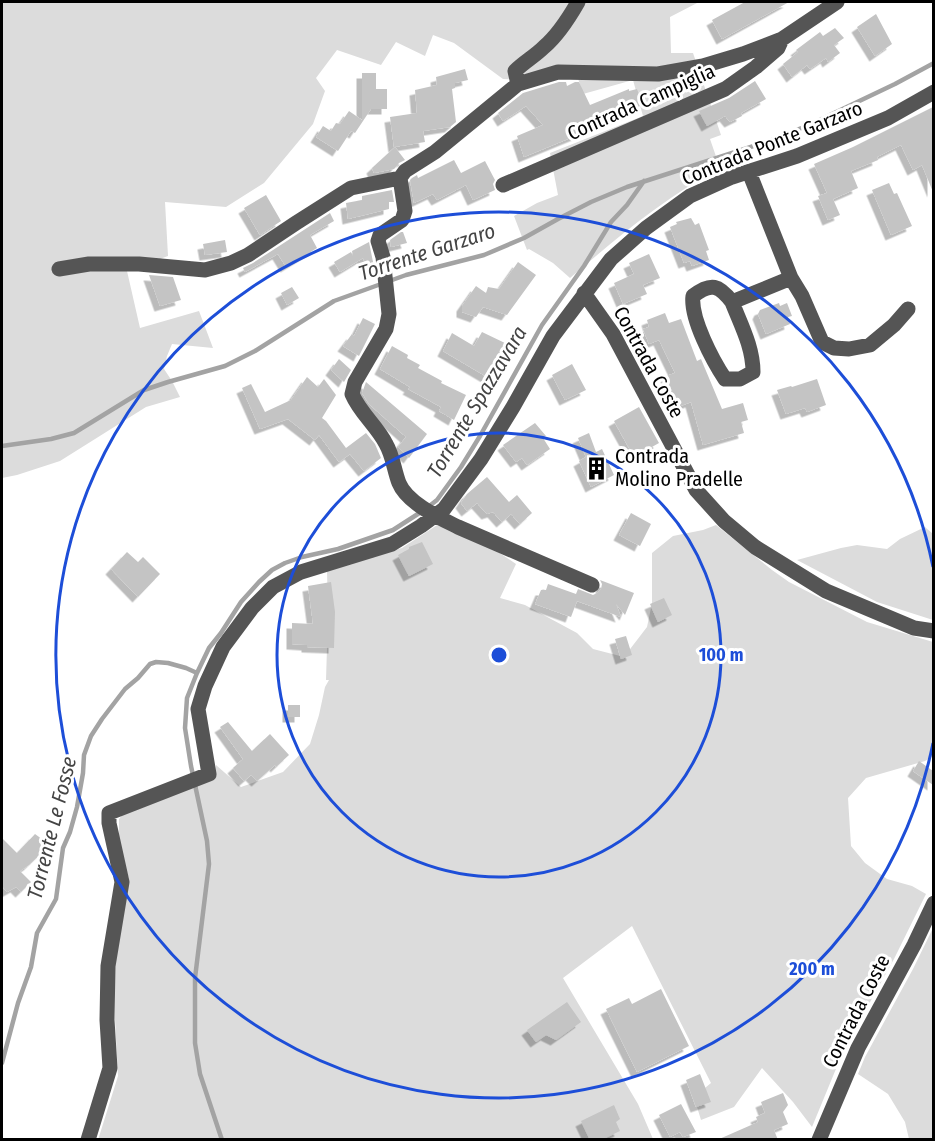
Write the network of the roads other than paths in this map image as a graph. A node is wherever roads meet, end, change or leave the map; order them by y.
1 (578, 2) edge
2 (837, 2) edge
3 (782, 39) junction
4 (518, 84) junction
5 (933, 92) edge
6 (749, 172) junction
7 (400, 178) junction
8 (503, 185) dead end
9 (59, 269) dead end
10 (791, 278) junction
11 (584, 293) junction
12 (732, 302) junction
13 (908, 309) dead end
14 (436, 516) junction
15 (592, 585) dead end
16 (933, 631) edge
17 (933, 903) edge
18 (88, 1140) edge
19 (819, 1140) edge

1 - 4 street
2 - 3 street, Contrada Campiglia
3 - 4 street, Contrada Campiglia
3 - 8 street, Contrada Campiglia
4 - 7 street
5 - 6 street, Contrada Ponte Garzaro
6 - 10 street
6 - 11 street, Contrada Ponte Garzaro
7 - 9 street
7 - 14 street
10 - 12 street
10 - 13 street
11 - 14 street, Contrada Ponte Garzaro
11 - 16 street, Contrada Coste
12 - 12 street
14 - 15 street
14 - 18 street
17 - 19 street, Contrada Coste

